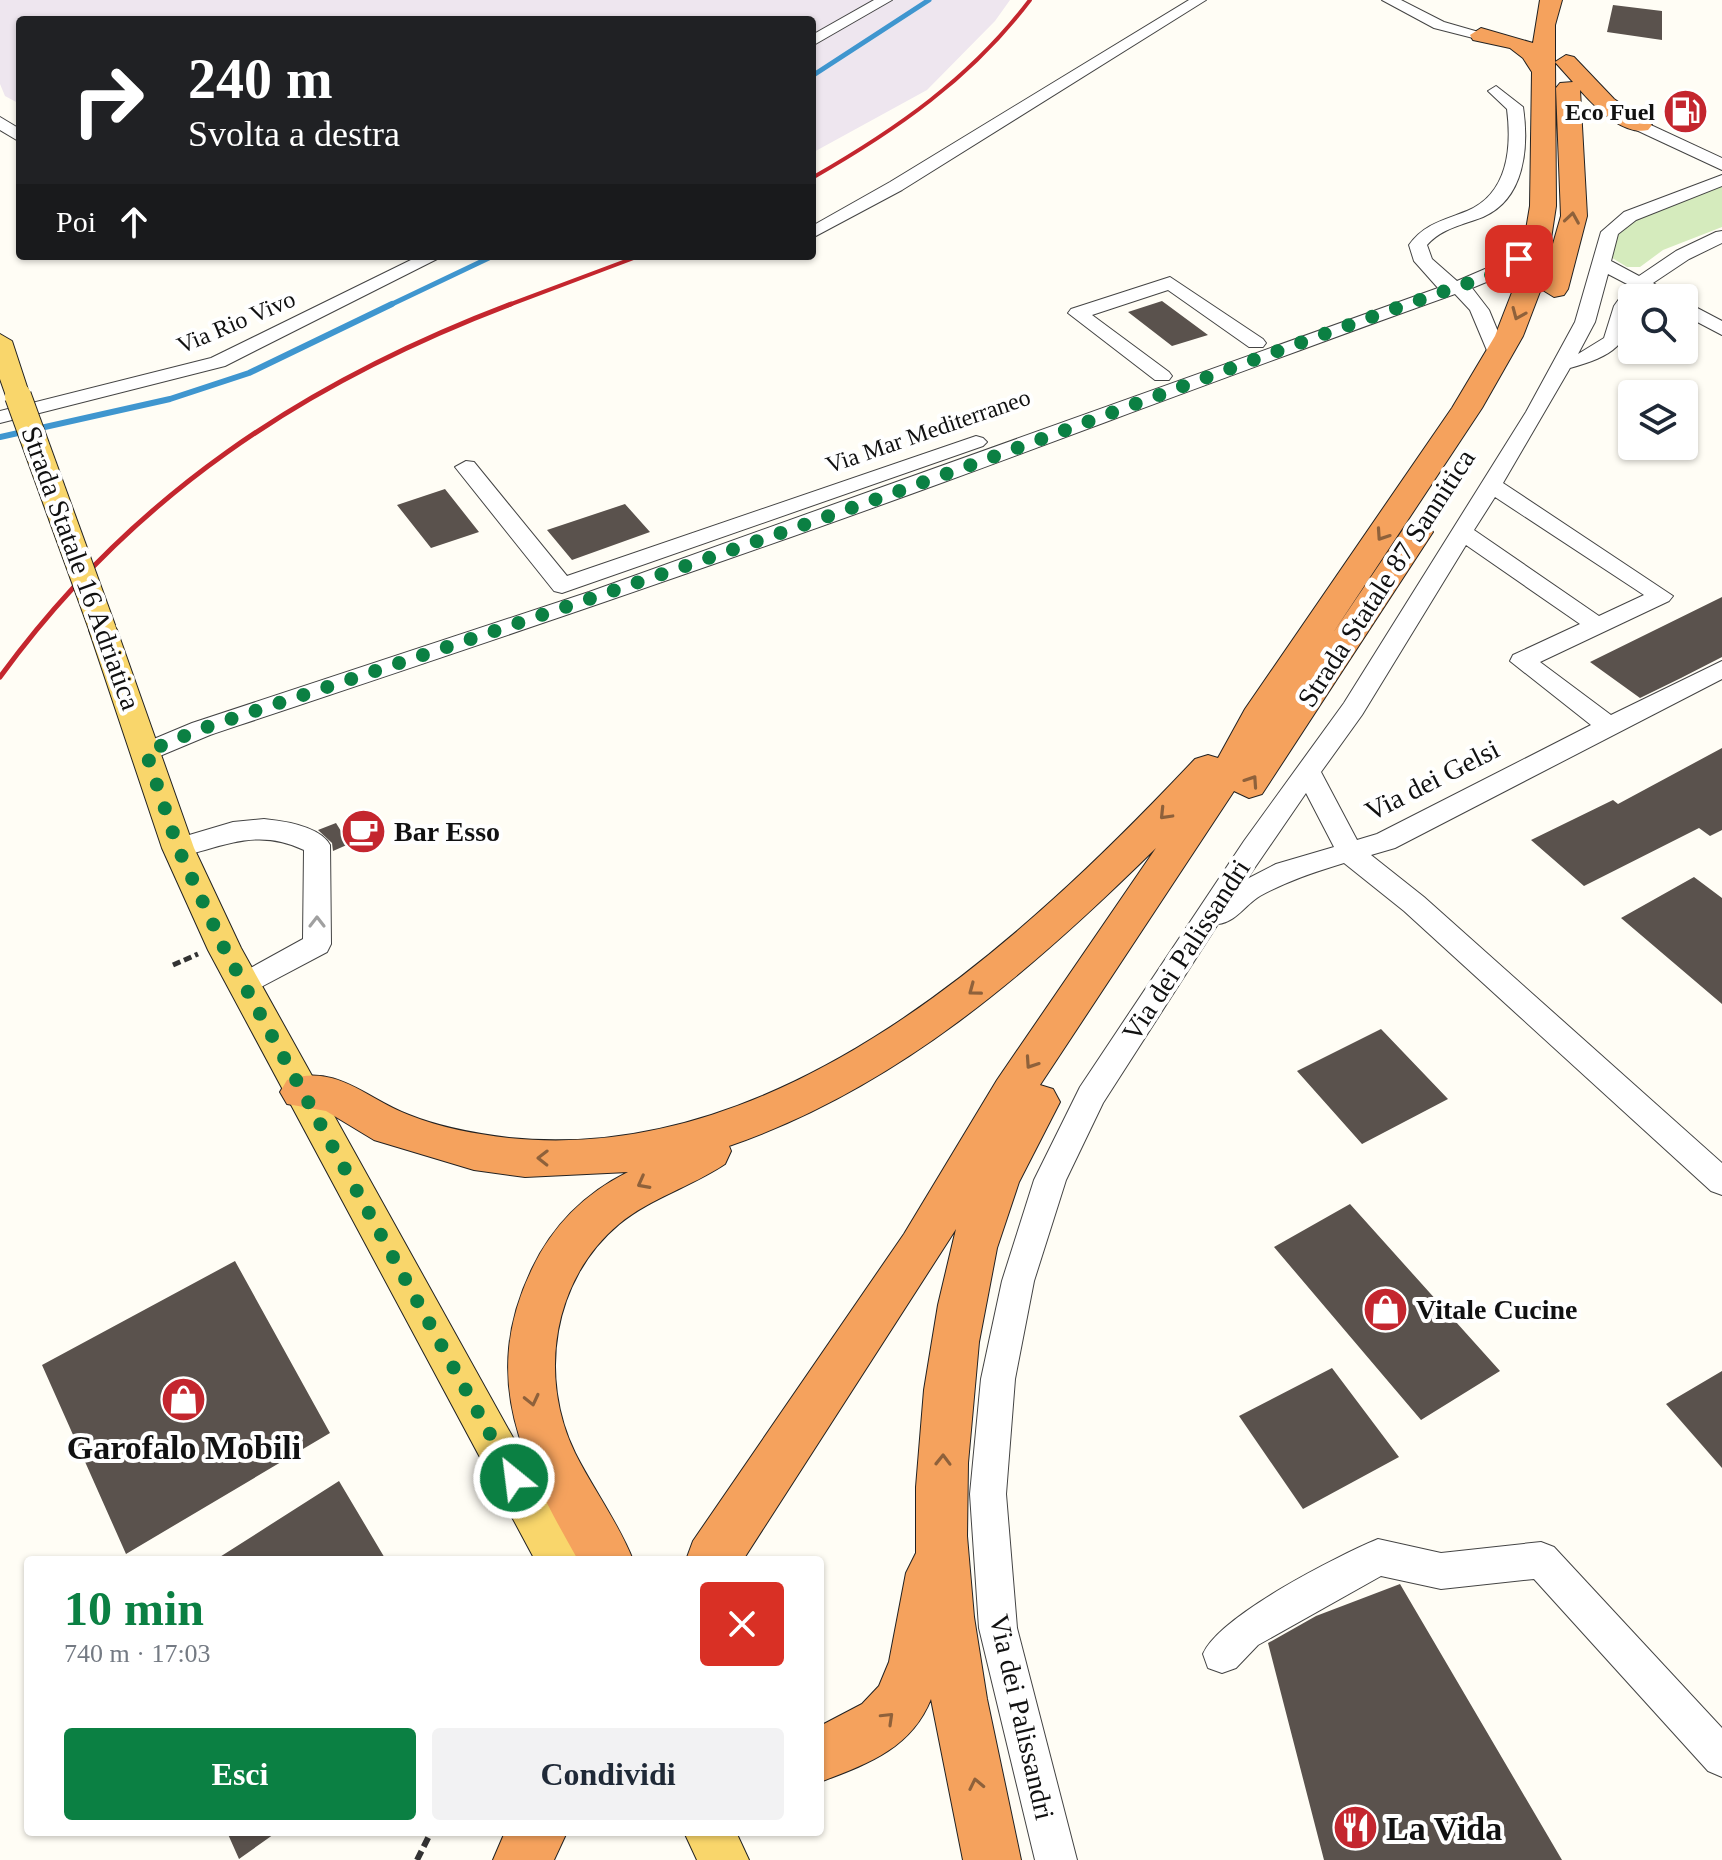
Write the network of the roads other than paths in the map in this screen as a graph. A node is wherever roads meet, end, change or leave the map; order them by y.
1 (885, 0) edge
2 (1199, 0) edge
3 (1389, 0) edge
4 (1551, 0) edge
5 (1544, 25) junction
6 (1481, 35) junction
7 (1567, 38) dead end
8 (816, 39) edge
9 (1554, 67) junction
10 (1496, 91) dead end
11 (1640, 125) junction
12 (1574, 162) junction
13 (1719, 163) edge
14 (816, 231) edge
15 (1722, 236) edge
16 (1539, 245) junction
17 (426, 260) edge
18 (1600, 263) junction
19 (1645, 284) joint
20 (1451, 285) junction
21 (1698, 315) edge
22 (1618, 329) edge
23 (1722, 329) edge
24 (0, 341) edge
25 (1256, 343) junction
26 (1498, 356) junction
27 (1560, 365) junction
28 (1162, 376) junction
29 (0, 417) edge
30 (466, 467) dead end
31 (1491, 485) junction
32 (1462, 532) junction
33 (1597, 625) junction
34 (1722, 669) edge
35 (1258, 718) junction
36 (1609, 726) junction
37 (146, 752) junction
38 (1309, 773) junction
39 (178, 848) junction
40 (1351, 854) junction
41 (1182, 957) junction
42 (244, 985) junction
43 (302, 1092) junction
44 (1038, 1102) junction
45 (729, 1126) junction
46 (1722, 1182) edge
47 (920, 1248) junction
48 (941, 1538) junction
49 (557, 1556) edge
50 (605, 1556) edge
51 (715, 1556) edge
52 (1222, 1654) dead end
53 (824, 1753) edge
54 (1722, 1757) edge
55 (536, 1836) edge
56 (711, 1836) edge
57 (522, 1860) edge
58 (724, 1860) edge
59 (992, 1860) edge
60 (1056, 1860) edge

1 - 8 street
2 - 14 street
3 - 6 street
4 - 5 highway, Strada Statale 87 Sannitica
5 - 6 highway
5 - 9 highway, Strada Statale 87 Sannitica
6 - 9 highway
7 - 9 highway, Strada Statale 87 Sannitica
9 - 11 highway
9 - 12 highway, Strada Statale 87 Sannitica
9 - 16 highway, Strada Statale 87 Sannitica
10 - 20 street
11 - 12 highway
11 - 13 street
44 -> 12 highway, Strada Statale 87 Sannitica
13 - 18 street, Via dei Palissandri
15 - 19 street
16 - 20 street
16 -> 26 highway, Strada Statale 87 Sannitica
17 - 29 street, Via Rio Vivo
18 - 19 street
18 - 27 street, Via dei Palissandri
20 - 25 street, Via Mar Mediterraneo
20 - 26 street
20 - 37 street
21 - 23 street
22 - 27 street
24 - 37 main road, Strada Statale 16 Adriatica, bridge
25 - 28 street, Via Mar Mediterraneo
25 - 28 street
26 -> 35 highway, Strada Statale 87 Sannitica
27 - 31 street, Via dei Palissandri
28 - 30 street, Via Mar Mediterraneo
31 - 32 street, Via dei Palissandri
31 - 33 street
32 - 33 street
32 - 38 street, Via dei Palissandri
33 - 36 street
34 - 36 street, Via dei Gelsi
35 -> 45 highway
35 -> 47 highway
36 - 40 street, Via dei Gelsi
37 - 39 main road, Strada Statale 16 Adriatica
38 - 40 street
38 - 41 street, Via dei Palissandri
39 - 42 main road, Strada Statale 16 Adriatica
42 -> 39 street
40 - 41 street, Via dei Gelsi
40 - 46 street
41 - 60 street, Via dei Palissandri
42 - 43 main road, Strada Statale 16 Adriatica
45 -> 43 highway
43 - 49 main road, Strada Statale 16 Adriatica
44 - 47 highway
48 -> 44 highway
45 -> 50 highway
47 - 51 highway
53 -> 48 highway
59 -> 48 highway
52 - 54 street
55 - 57 highway
56 - 58 main road

